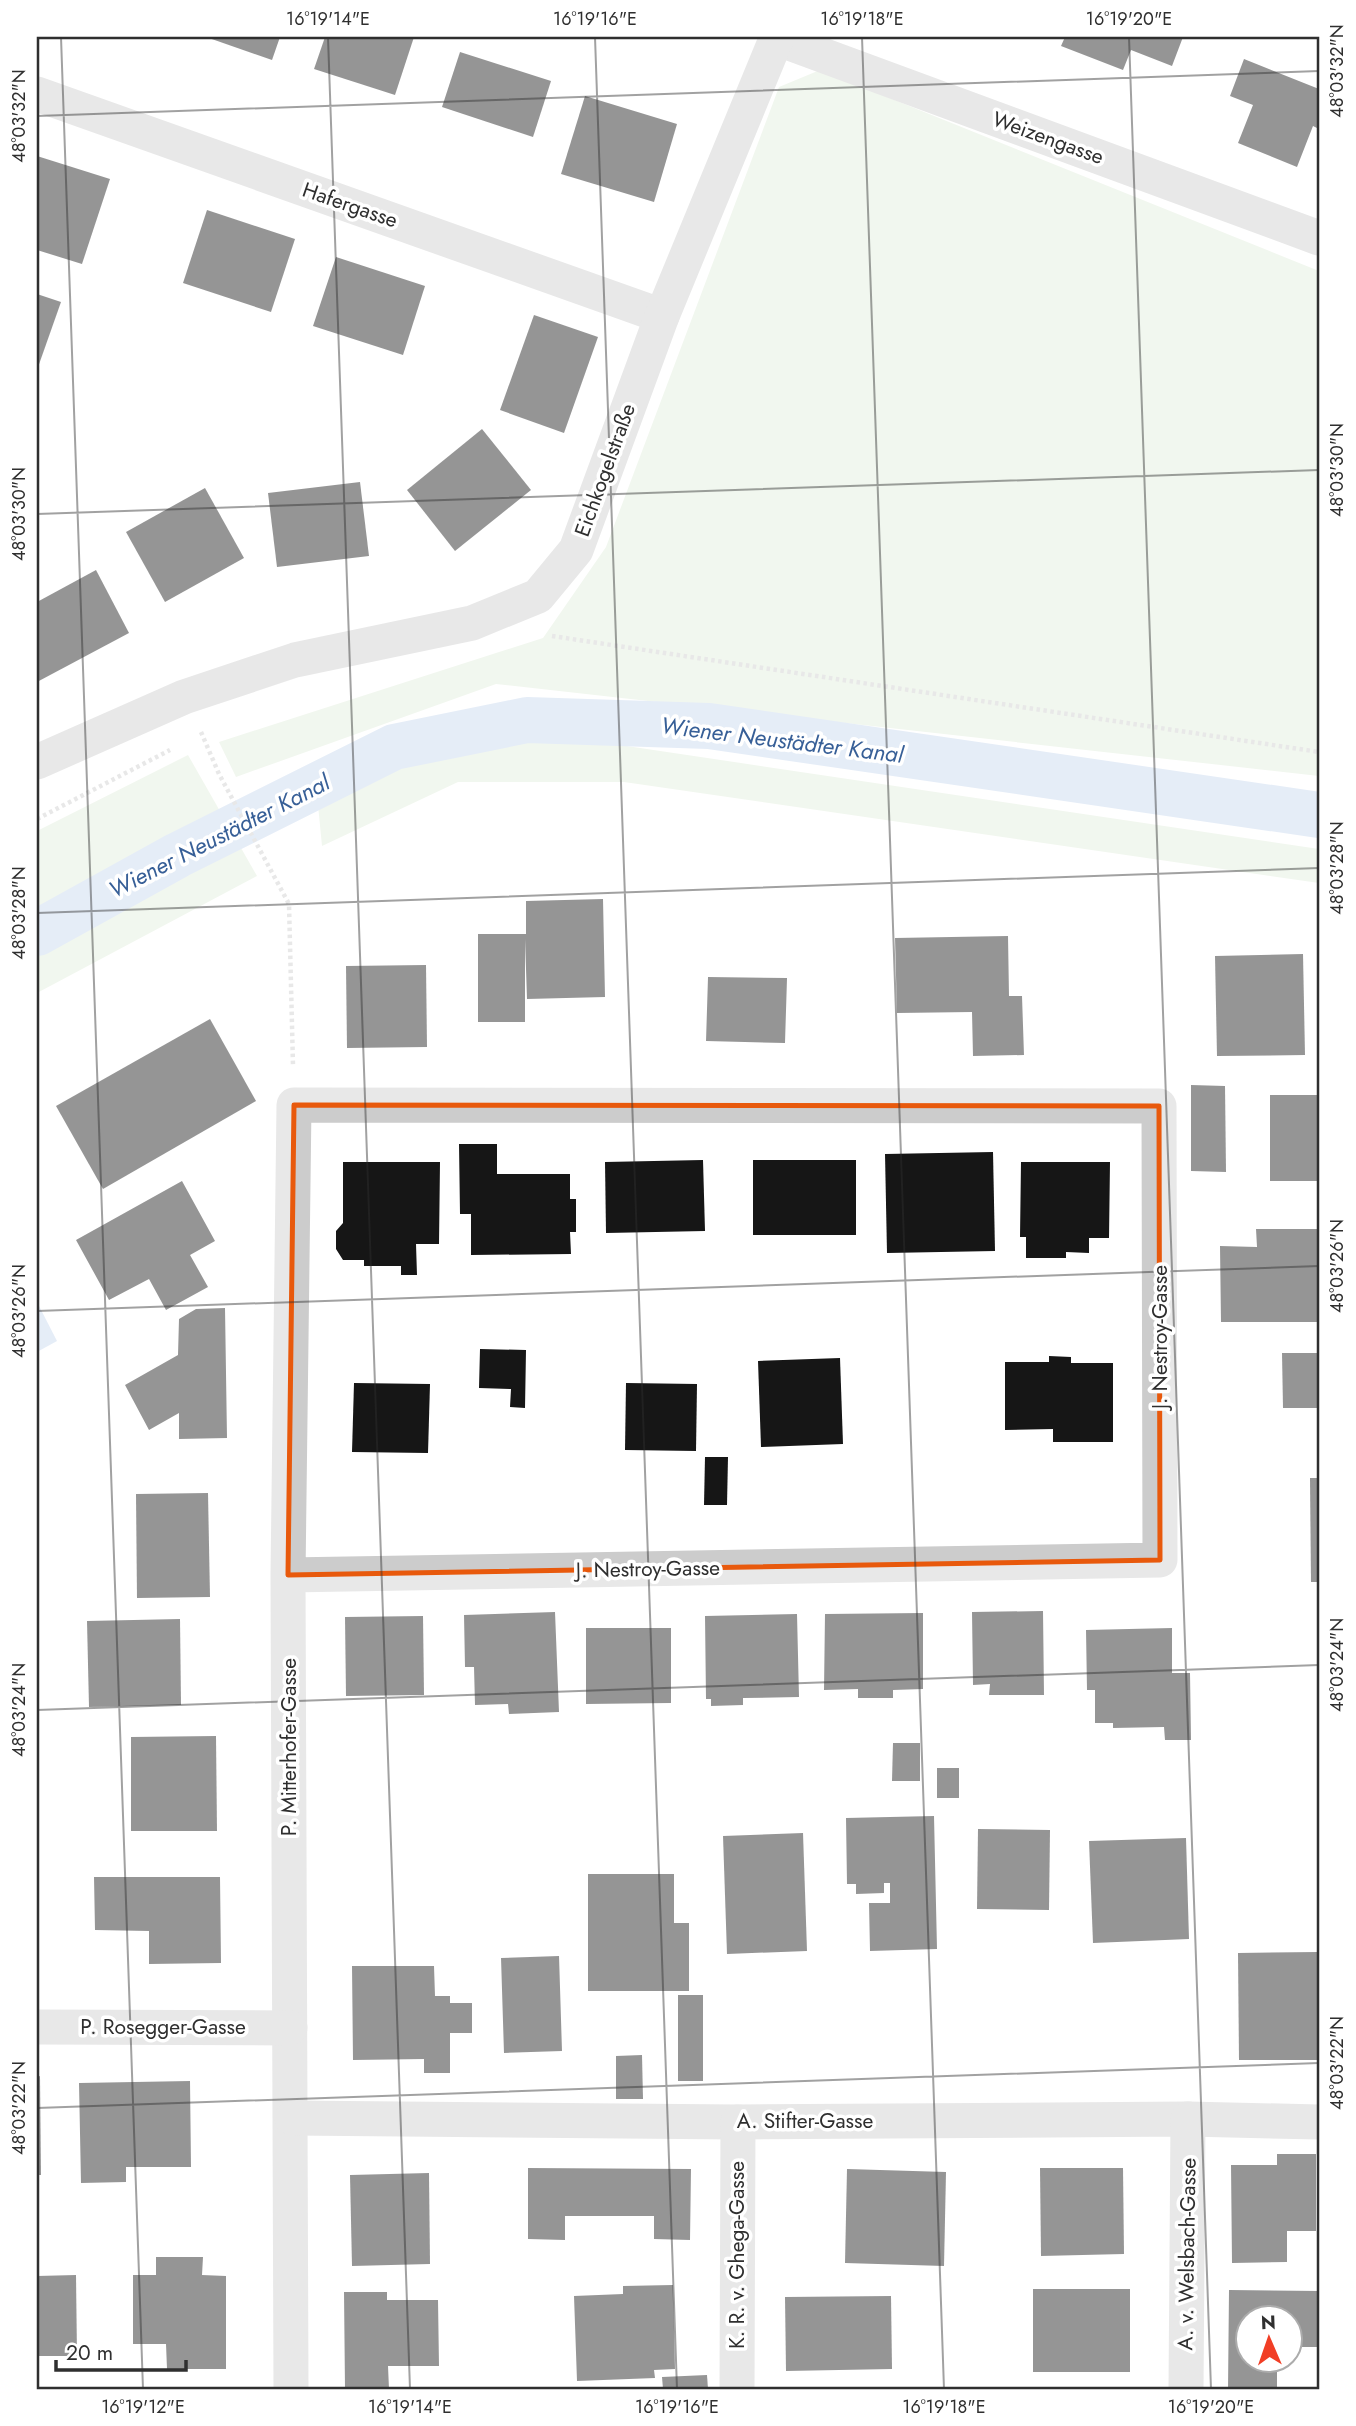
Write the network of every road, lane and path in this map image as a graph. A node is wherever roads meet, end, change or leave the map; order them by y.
1 (776, 37) edge
2 (37, 94) edge
3 (1319, 237) edge
4 (662, 316) junction
5 (540, 634) dead end
6 (1319, 752) edge
7 (37, 762) edge
8 (219, 774) dead end
9 (294, 1105) junction
10 (288, 1575) junction
11 (37, 2027) edge
12 (290, 2028) junction
13 (292, 2118) junction
14 (1188, 2119) junction
15 (737, 2122) junction
16 (1319, 2122) edge
17 (291, 2389) edge
18 (737, 2389) edge
19 (1185, 2389) edge

1 - 3 street, Weizengasse
1 - 4 street, Eichkogelstraße
2 - 4 street, Hafergasse
4 - 7 street, Eichkogelstraße
5 - 6 path
8 - 9 path
9 - 10 street, P. Mitterhofer-Gasse
9 - 10 street, J. Nestroy-Gasse
10 - 12 street, P. Mitterhofer-Gasse
11 - 12 street, P. Rosegger-Gasse
12 - 13 street, P. Mitterhofer-Gasse
13 - 15 street, A. Stifter-Gasse
13 - 17 street, P. Mitterhofer-Gasse
14 - 15 street, A. Stifter-Gasse
14 - 16 street, A. Stifter-Gasse
14 - 19 street, A. v. Welsbach-Gasse
15 - 18 street, K. R. v. Ghega-Gasse

